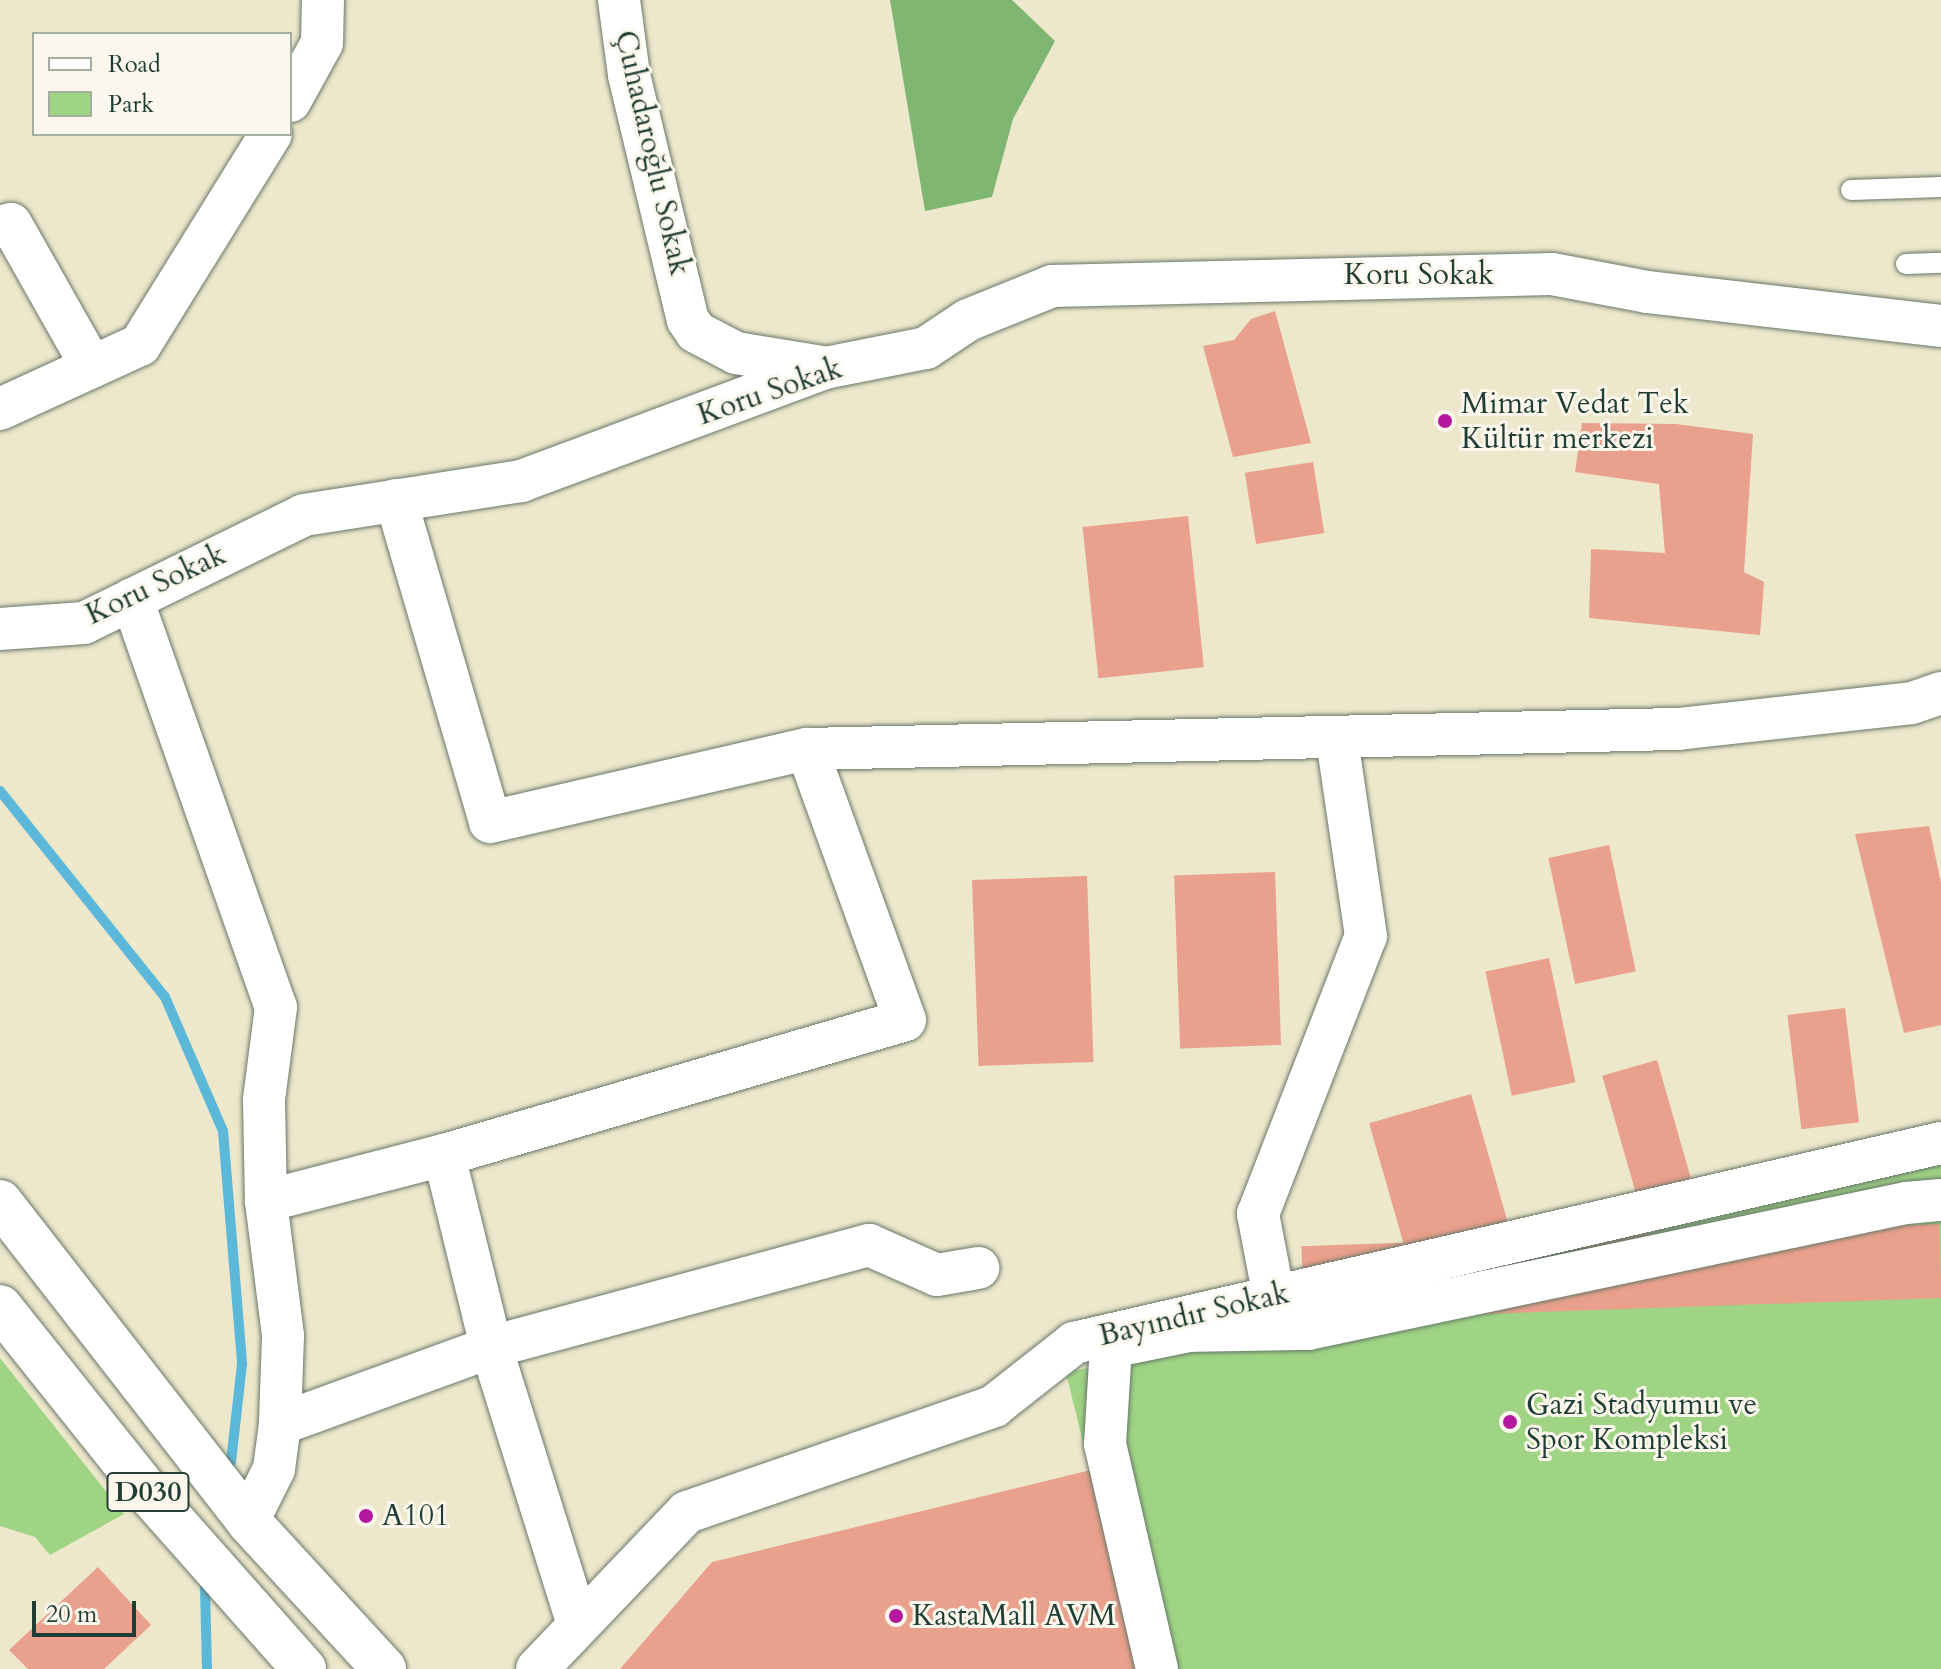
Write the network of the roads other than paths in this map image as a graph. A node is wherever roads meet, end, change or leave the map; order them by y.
1 (323, 0) edge
2 (619, 0) edge
3 (292, 97) edge
4 (270, 136) edge
5 (1941, 187) edge
6 (1851, 190) dead end
7 (0, 227) edge
8 (1941, 263) edge
9 (1906, 264) dead end
10 (1941, 326) edge
11 (92, 367) junction
12 (825, 368) junction
13 (0, 409) edge
14 (396, 500) junction
15 (132, 599) junction
16 (0, 629) edge
17 (1941, 693) edge
18 (1337, 740) junction
19 (807, 749) junction
20 (1941, 1143) edge
21 (444, 1155) junction
22 (1941, 1200) edge
23 (266, 1201) junction
24 (0, 1202) edge
25 (978, 1268) dead end
26 (1274, 1297) junction
27 (0, 1307) edge
28 (491, 1347) junction
29 (280, 1424) junction
30 (248, 1521) junction
31 (578, 1625) junction
32 (304, 1669) edge
33 (384, 1669) edge
34 (537, 1669) edge
35 (1157, 1669) edge

1 - 3 street
2 - 12 street, Çuhadaroğlu Sokak
4 - 11 street
5 - 6 lane
7 - 11 street
8 - 9 lane
10 - 12 street, Koru Sokak
11 - 13 street
12 - 14 street, Koru Sokak
14 - 15 street, Koru Sokak
14 - 19 street
15 - 16 street, Koru Sokak
15 - 23 street
17 - 18 street
18 - 19 street
18 - 26 street
19 - 21 street
20 - 26 street, Bayındır Sokak
21 - 23 street
21 - 28 street
22 - 35 street
23 - 29 street
24 - 30 highway
25 - 28 street
26 - 31 street, Bayındır Sokak
27 - 32 highway, D030
28 - 29 street
28 - 31 street
29 - 30 street
30 - 33 highway
31 - 34 street, Bayındır Sokak

